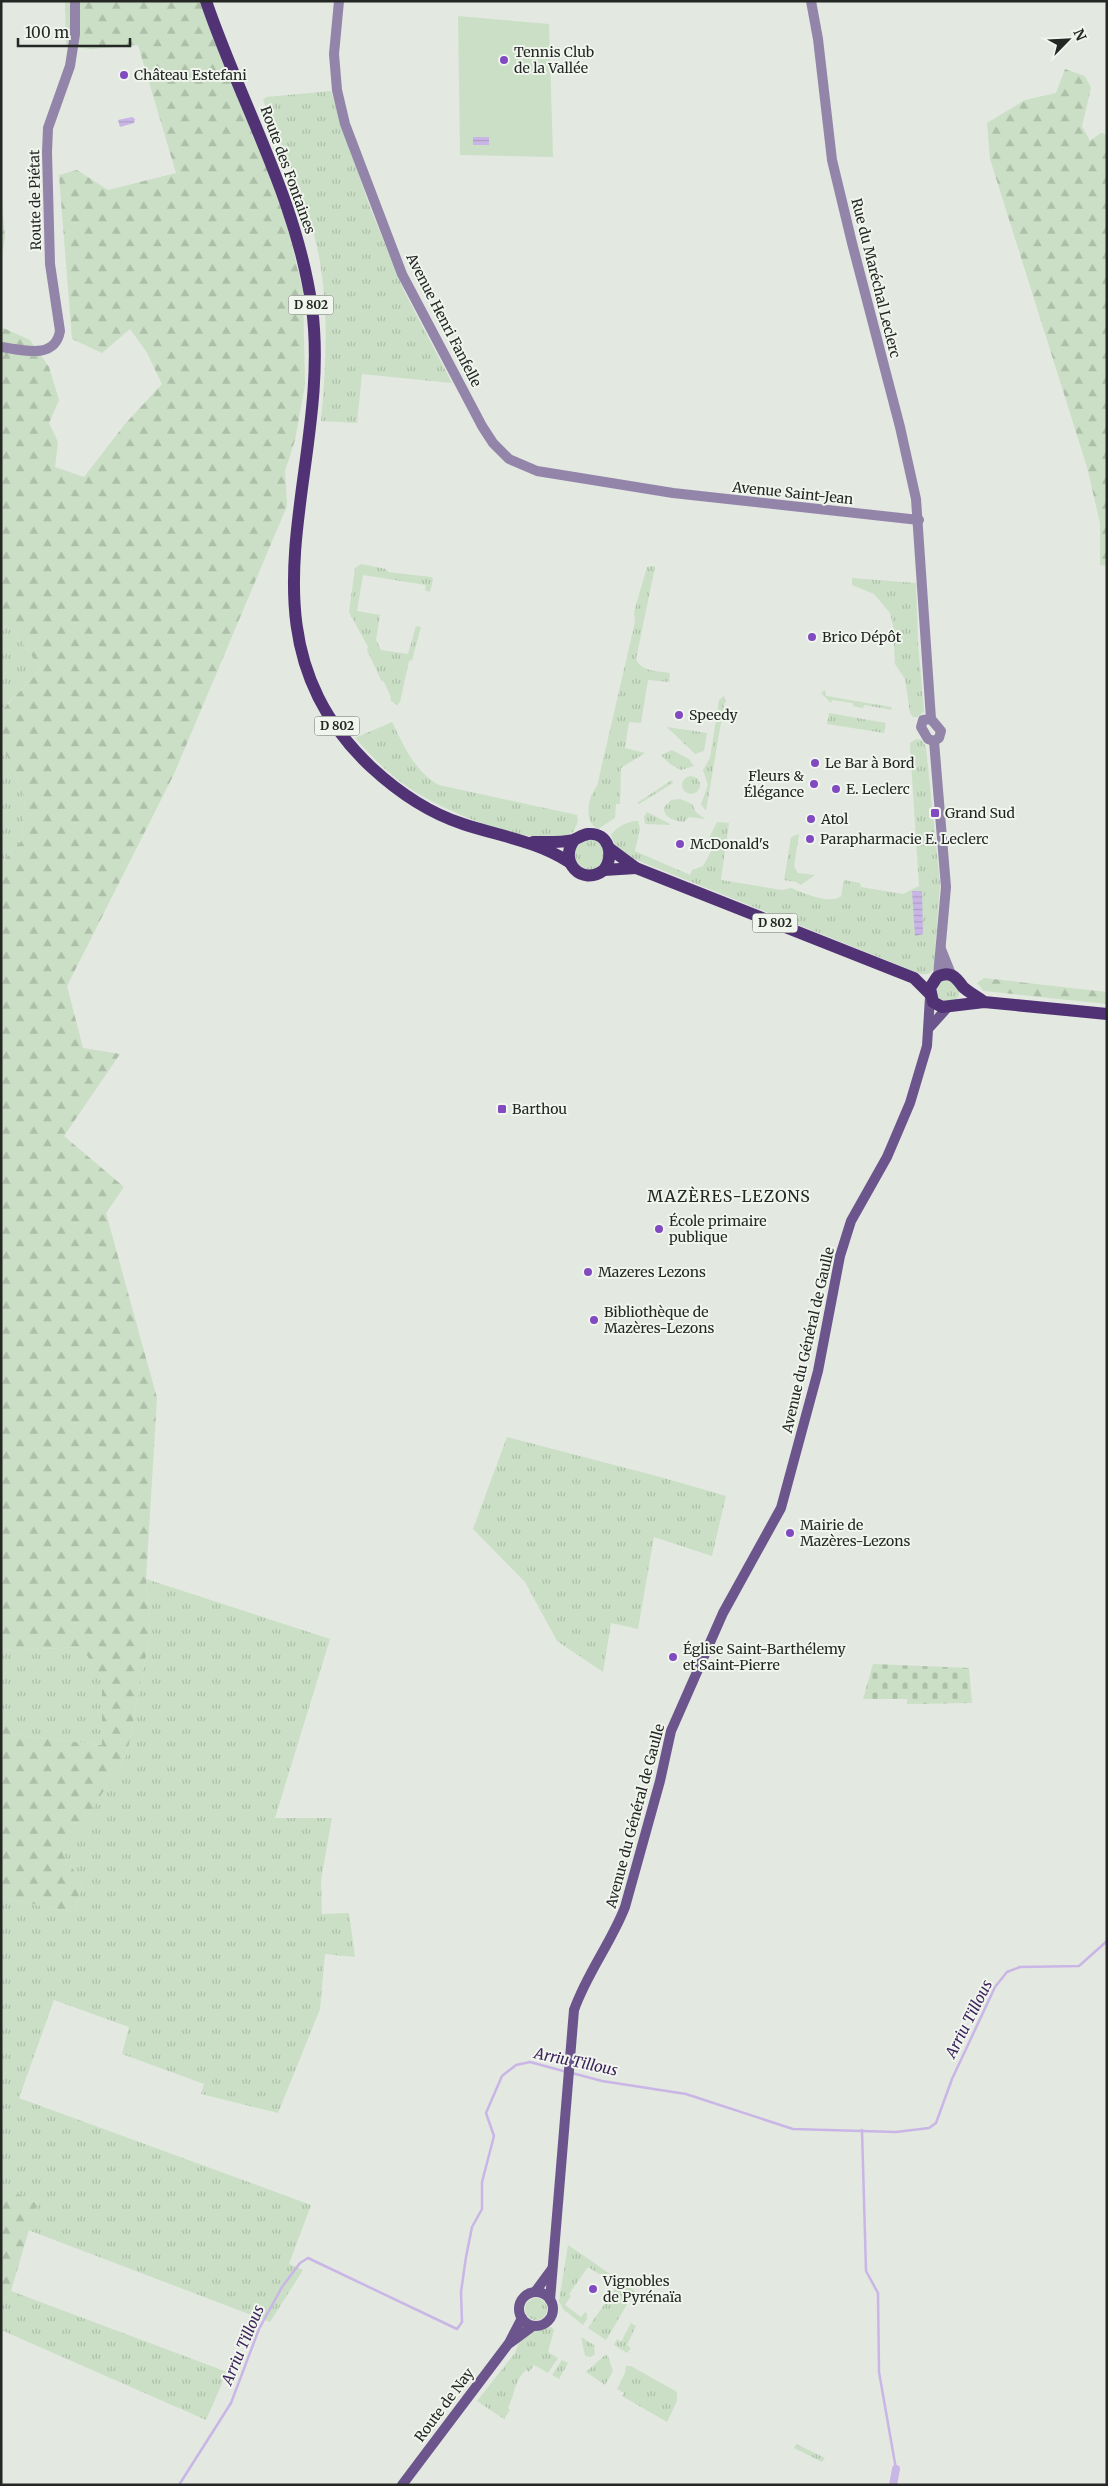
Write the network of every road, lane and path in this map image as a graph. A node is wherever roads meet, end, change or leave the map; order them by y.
1 (75, 1) edge
2 (206, 1) edge
3 (339, 1) edge
4 (811, 1) edge
5 (1, 348) edge
6 (664, 492) joint
7 (919, 520) junction
8 (932, 719) junction
9 (934, 741) junction
10 (575, 839) junction
11 (528, 842) junction
12 (609, 848) junction
13 (570, 862) junction
14 (636, 868) junction
15 (604, 870) junction
16 (941, 948) junction
17 (952, 974) junction
18 (937, 976) junction
19 (914, 978) junction
20 (964, 987) junction
21 (930, 995) junction
22 (984, 1002) junction
23 (952, 1007) junction
24 (1107, 1014) edge
25 (930, 1027) junction
26 (553, 2268) junction
27 (535, 2292) junction
28 (550, 2300) junction
29 (522, 2318) junction
30 (533, 2326) junction
31 (509, 2343) junction
32 (402, 2485) edge

1 - 5 street, Route de Piétat
2 - 11 main road, Route des Fontaines / D 802
3 - 6 street, Avenue Henri Fanfelle
4 - 7 street, Rue du Maréchal Leclerc
6 - 7 street, Avenue Saint-Jean
7 - 8 street, Rue du Maréchal Leclerc
8 - 9 street
8 - 9 street
9 - 16 street
10 - 11 main road, D 802
10 - 12 main road
10 - 13 main road
11 - 13 main road, D 802
12 - 14 main road, D 802
12 - 15 main road
13 - 15 main road
14 - 15 main road, D 802
14 - 19 main road, D 802
16 - 17 street
16 - 18 street
17 - 18 main road
17 - 20 main road
18 - 19 main road, D 802
18 - 21 main road
19 - 21 main road, D 802
20 - 22 main road
20 - 23 main road
21 - 23 main road
21 - 25 main road, Avenue du Général de Gaulle
22 - 23 main road
22 - 24 main road
23 - 25 main road
25 - 26 main road, Avenue du Général de Gaulle
26 - 27 main road
26 - 28 main road
27 - 28 main road
27 - 29 main road
28 - 30 main road
29 - 30 main road
29 - 31 main road, Route de Nay
30 - 31 main road, Route de Nay
31 - 32 main road, Route de Nay

